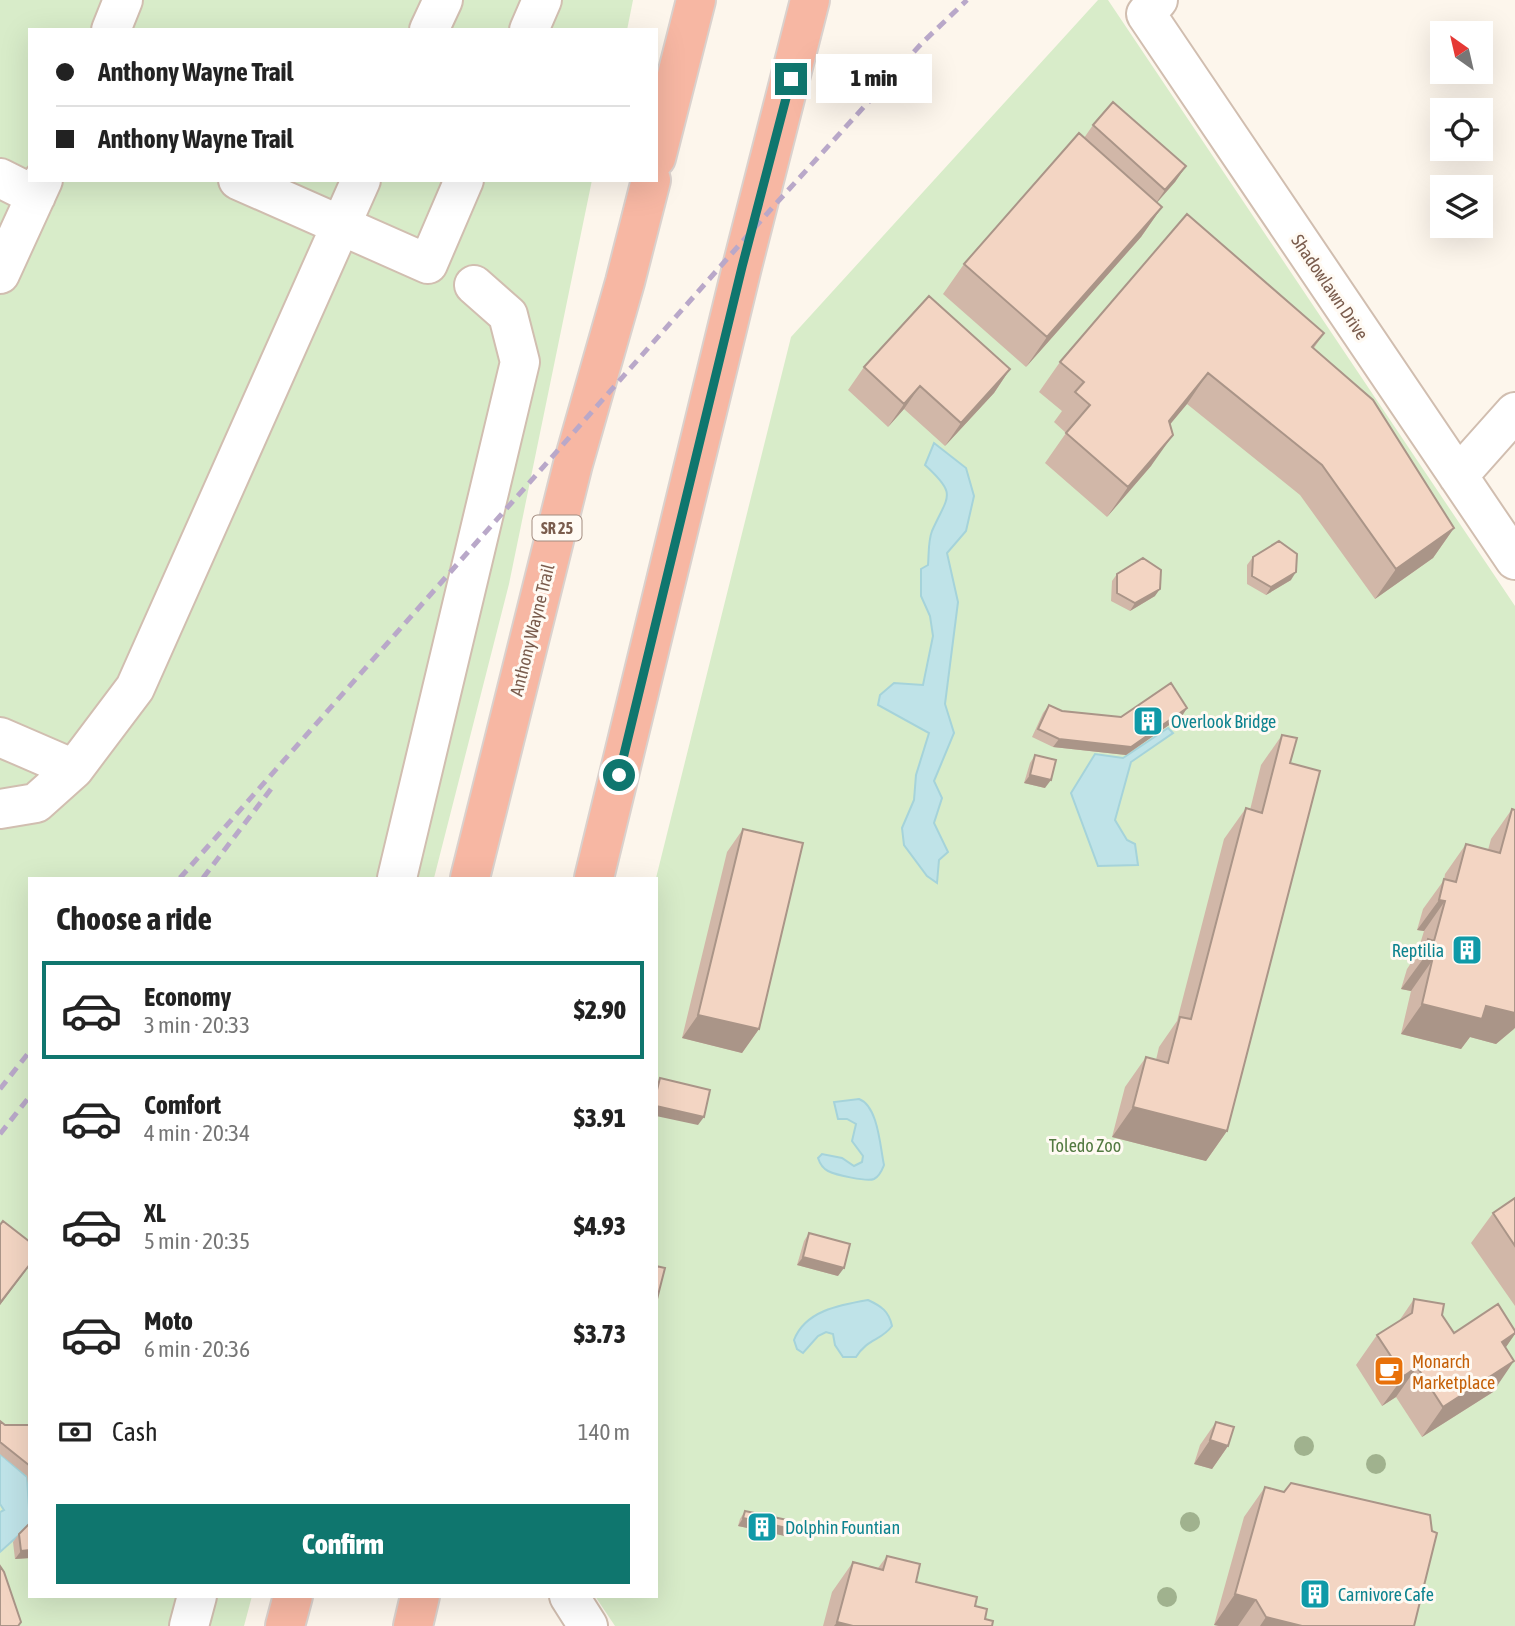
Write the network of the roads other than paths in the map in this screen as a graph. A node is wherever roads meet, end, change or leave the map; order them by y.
1 (123, 0) edge
2 (443, 0) edge
3 (542, 0) edge
4 (696, 0) edge
5 (810, 0) edge
6 (1152, 7) edge
7 (112, 28) edge
8 (430, 28) edge
9 (530, 28) edge
10 (658, 150) edge
11 (0, 178) edge
12 (242, 182) edge
13 (360, 182) edge
14 (463, 182) edge
15 (650, 182) edge
16 (39, 188) edge
17 (340, 226) junction
18 (0, 274) edge
19 (474, 285) dead end
20 (1515, 412) edge
21 (1458, 476) junction
22 (1515, 560) edge
23 (0, 737) edge
24 (74, 769) junction
25 (0, 809) edge
26 (397, 877) edge
27 (470, 877) edge
28 (594, 877) edge
29 (196, 1598) edge
30 (292, 1598) edge
31 (420, 1598) edge
32 (570, 1598) edge
33 (189, 1626) edge
34 (285, 1626) edge
35 (413, 1626) edge
36 (588, 1626) edge

1 - 7 street
2 - 8 street
3 - 9 street
4 - 10 highway
5 - 28 highway
6 - 21 street, Shadowlawn Drive
11 - 16 street
12 - 17 street
13 - 17 street
14 - 17 street
15 - 27 highway, Anthony Wayne Trail / SR 25
16 - 18 street
17 - 24 street
19 - 26 street
20 - 21 street
21 - 22 street, Shadowlawn Drive
23 - 24 street
24 - 25 street
29 - 33 street
30 - 34 highway
31 - 35 highway
32 - 36 street

